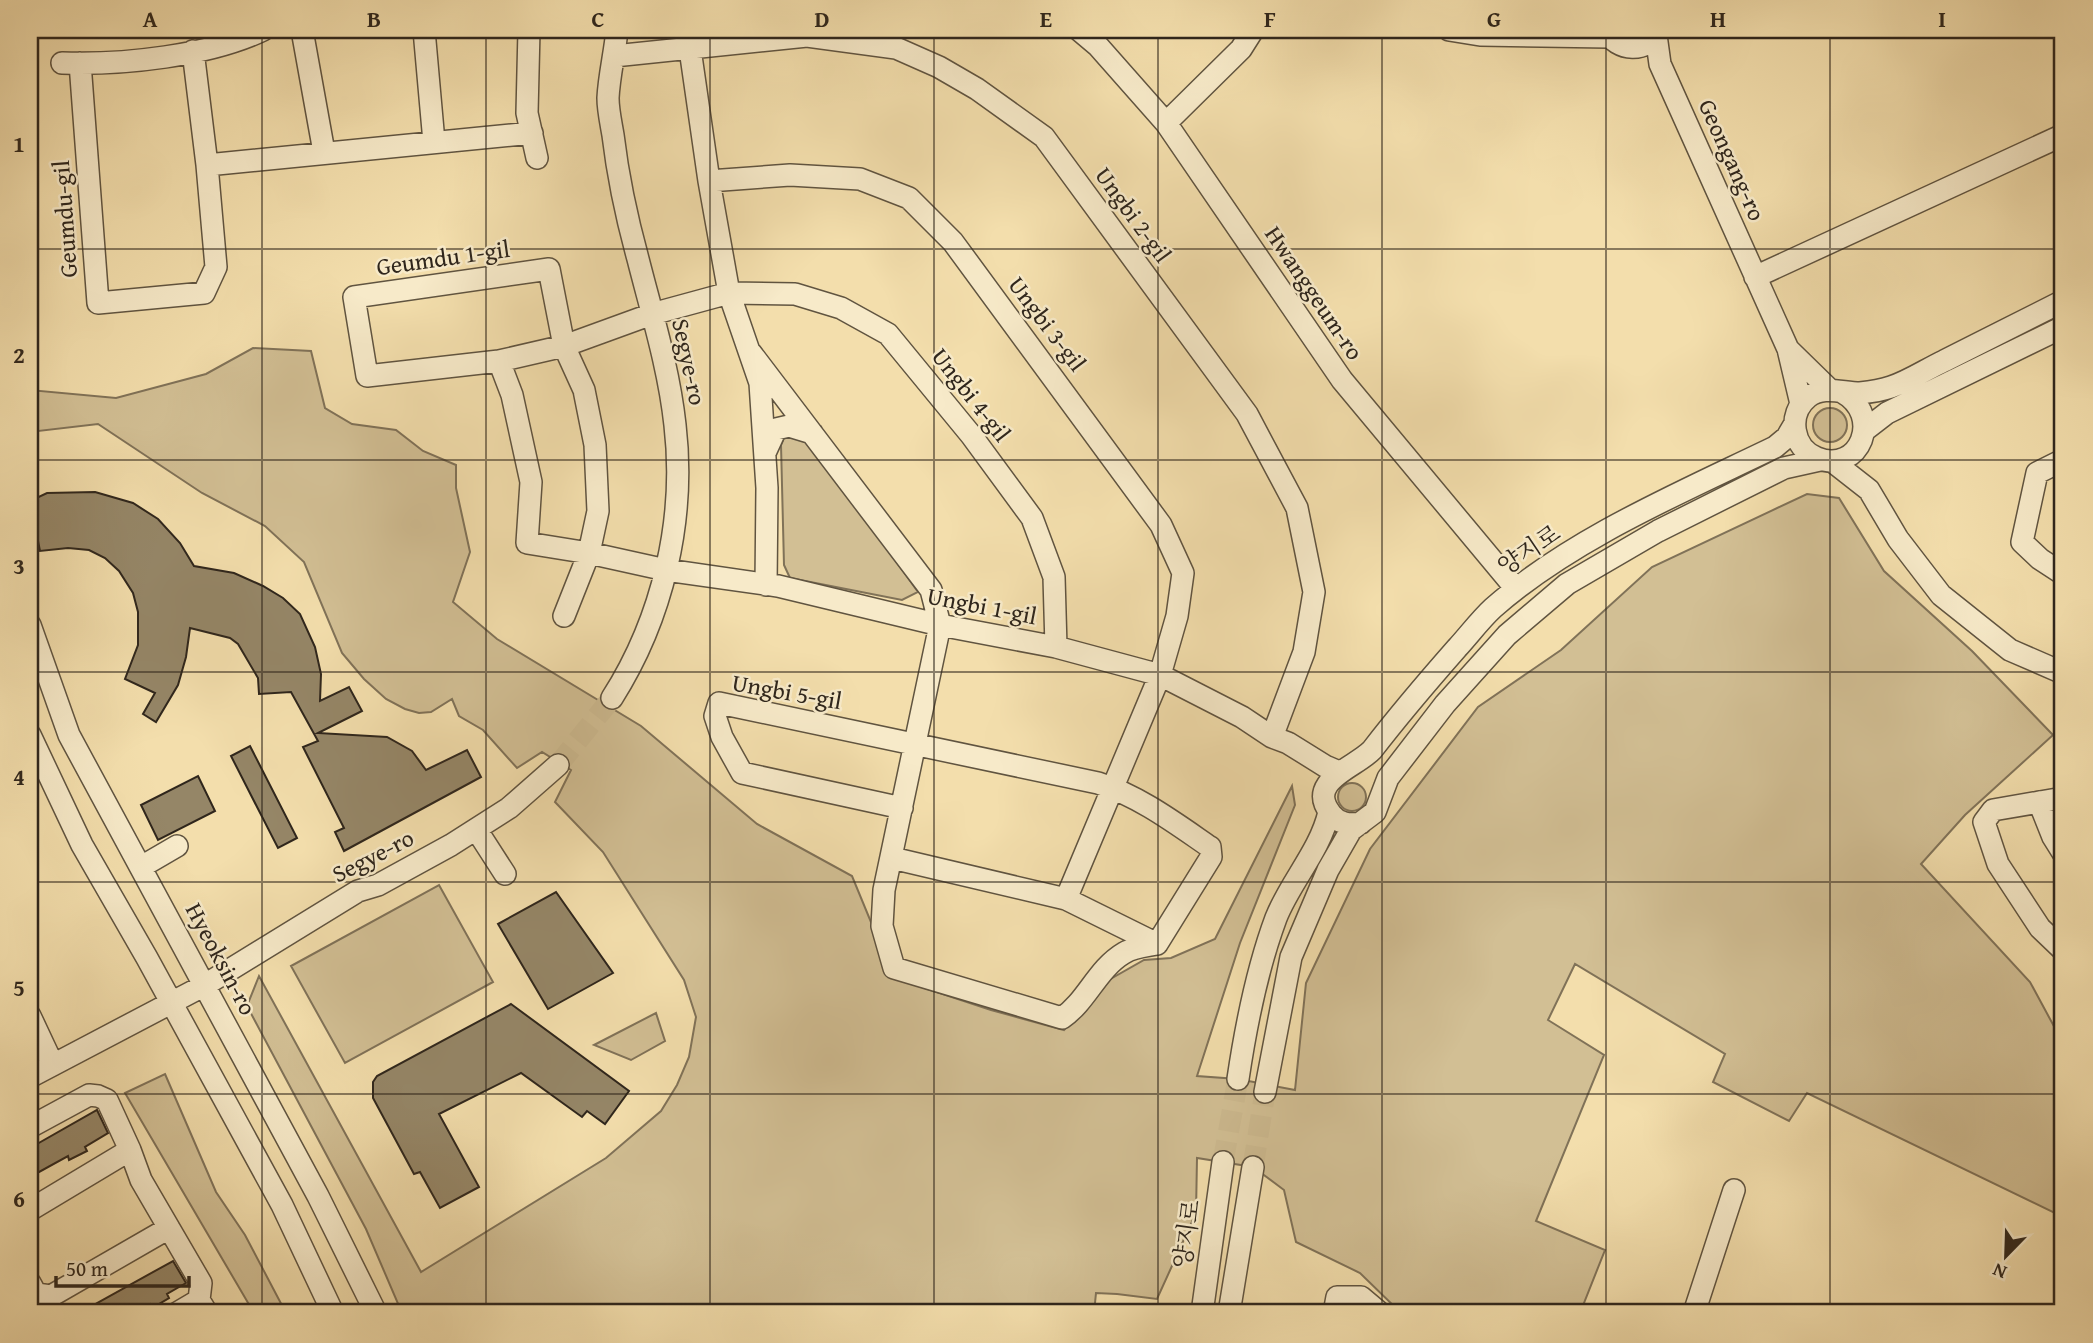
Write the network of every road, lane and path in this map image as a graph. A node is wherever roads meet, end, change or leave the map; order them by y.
1 (263, 30) edge
2 (302, 30) edge
3 (424, 30) edge
4 (529, 30) edge
5 (617, 30) edge
6 (1079, 30) edge
7 (1253, 30) edge
8 (1449, 30) edge
9 (1600, 33) edge
10 (1652, 37) edge
11 (690, 49) junction
12 (193, 51) junction
13 (614, 56) junction
14 (1166, 123) junction
15 (531, 133) junction
16 (2063, 135) edge
17 (434, 142) junction
18 (324, 152) junction
19 (537, 158) dead end
20 (207, 165) junction
21 (709, 181) junction
22 (1755, 277) junction
23 (729, 293) junction
24 (2063, 301) edge
25 (652, 314) junction
26 (2063, 327) edge
27 (564, 346) junction
28 (1788, 349) junction
29 (751, 353) junction
30 (499, 361) junction
31 (1836, 391) junction
32 (1801, 404) junction
33 (1794, 425) junction
34 (812, 433) junction
35 (1863, 436) junction
36 (764, 455) junction
37 (1826, 460) junction
38 (2063, 460) edge
39 (1869, 490) junction
40 (1595, 538) junction
41 (589, 553) junction
42 (666, 570) junction
43 (2063, 574) edge
44 (766, 584) junction
45 (1512, 584) junction
46 (564, 617) dead end
47 (30, 625) edge
48 (940, 625) junction
49 (1056, 647) junction
50 (2063, 673) edge
51 (1160, 675) junction
52 (612, 698) tunnel mouth
53 (1399, 717) junction
54 (30, 735) edge
55 (1272, 737) junction
56 (914, 743) junction
57 (558, 765) tunnel mouth
58 (1344, 772) junction
59 (1112, 787) junction
60 (1384, 787) junction
61 (2063, 798) edge
62 (2039, 802) junction
63 (902, 808) junction
64 (1326, 821) junction
65 (1361, 823) junction
66 (476, 829) junction
67 (177, 846) dead end
68 (2063, 853) edge
69 (892, 858) junction
70 (141, 867) junction
71 (505, 874) dead end
72 (1066, 899) junction
73 (1157, 944) junction
74 (2063, 950) edge
75 (205, 985) junction
76 (172, 1003) junction
77 (30, 1016) edge
78 (53, 1065) junction
79 (30, 1077) edge
80 (1238, 1079) tunnel mouth
81 (1265, 1091) tunnel mouth
82 (30, 1127) edge
83 (130, 1150) junction
84 (1223, 1162) tunnel mouth
85 (1253, 1167) tunnel mouth
86 (1734, 1190) dead end
87 (30, 1210) edge
88 (169, 1228) junction
89 (30, 1283) edge
90 (203, 1307) edge
91 (177, 1313) edge
92 (333, 1313) edge
93 (376, 1313) edge
94 (1202, 1313) edge
95 (1229, 1313) edge
96 (1334, 1313) edge
97 (1380, 1313) edge
98 (1694, 1313) edge

1 - 12 street, Geumdu-gil
2 - 18 street
3 - 17 street
4 - 15 street
5 - 13 street, Segye-ro
6 - 14 street, Hwanggeum-ro
7 - 14 street
8 - 9 street
9 - 10 street
10 - 22 street, Geongang-ro
11 - 13 street, Ungbi 2-gil
11 - 21 street
11 - 55 street, Ungbi 2-gil
12 - 20 street, Geumdu-gil
12 - 20 street, Geumdu-gil
13 - 25 street, Segye-ro
14 - 45 street, Hwanggeum-ro
15 - 17 street
15 - 19 street
16 - 22 street
17 - 18 street
18 - 20 street
21 - 23 street
21 - 51 street, Ungbi 3-gil
22 - 28 street, Geongang-ro
23 - 25 street, Ungbi 4-gil
23 - 29 street
23 - 49 street, Ungbi 4-gil
24 - 31 street
25 - 27 street, Geumdu 1-gil
25 - 42 street, Segye-ro
26 - 35 street
27 - 30 street, Geumdu 1-gil
27 - 30 street, Geumdu 1-gil
27 - 41 street, Geumdu 1-gil
28 - 31 street
28 - 32 street
29 - 34 street
29 - 36 street
30 - 41 street
31 - 32 street
31 - 35 street
32 - 33 street
33 - 37 street
33 - 40 street, 양지로
34 - 36 street
34 - 48 street
35 - 37 street
35 - 39 street
36 - 44 street
37 - 39 street
37 - 60 street, 양지로
38 - 43 street
39 - 50 street
40 - 45 street
40 - 53 street, 양지로
41 - 42 street
41 - 46 street, Geumdu 1-gil
42 - 44 street, Ungbi 1-gil
42 - 52 street, Segye-ro
44 - 48 street, Ungbi 1-gil
45 - 53 street
47 - 70 street, Hyeoksin-ro
48 - 49 street, Ungbi 1-gil
48 - 56 street
49 - 51 street, Ungbi 1-gil
51 - 55 street, Ungbi 1-gil
51 - 59 street
53 - 58 street, 양지로
54 - 76 street
55 - 58 street, Ungbi 1-gil
56 - 59 street, Ungbi 5-gil
56 - 63 street
56 - 63 street, Ungbi 5-gil
57 - 66 street, Segye-ro
58 - 60 street
58 - 64 street
59 - 72 street
59 - 73 street, Ungbi 5-gil
60 - 65 street
61 - 62 street
62 - 68 street
62 - 74 street
63 - 69 street
64 - 65 street
64 - 80 street
65 - 81 street
66 - 71 street
66 - 75 street, Segye-ro
67 - 70 street
69 - 72 street
69 - 73 street
70 - 75 street, Hyeoksin-ro
72 - 73 street
75 - 76 street, Segye-ro
75 - 93 street, Hyeoksin-ro
76 - 78 street
76 - 92 street
77 - 78 street
78 - 79 street
82 - 83 street
83 - 87 street
83 - 88 street
84 - 94 street, 양지로
85 - 95 street
86 - 98 street
88 - 89 street
88 - 90 street
90 - 91 street
96 - 97 street

